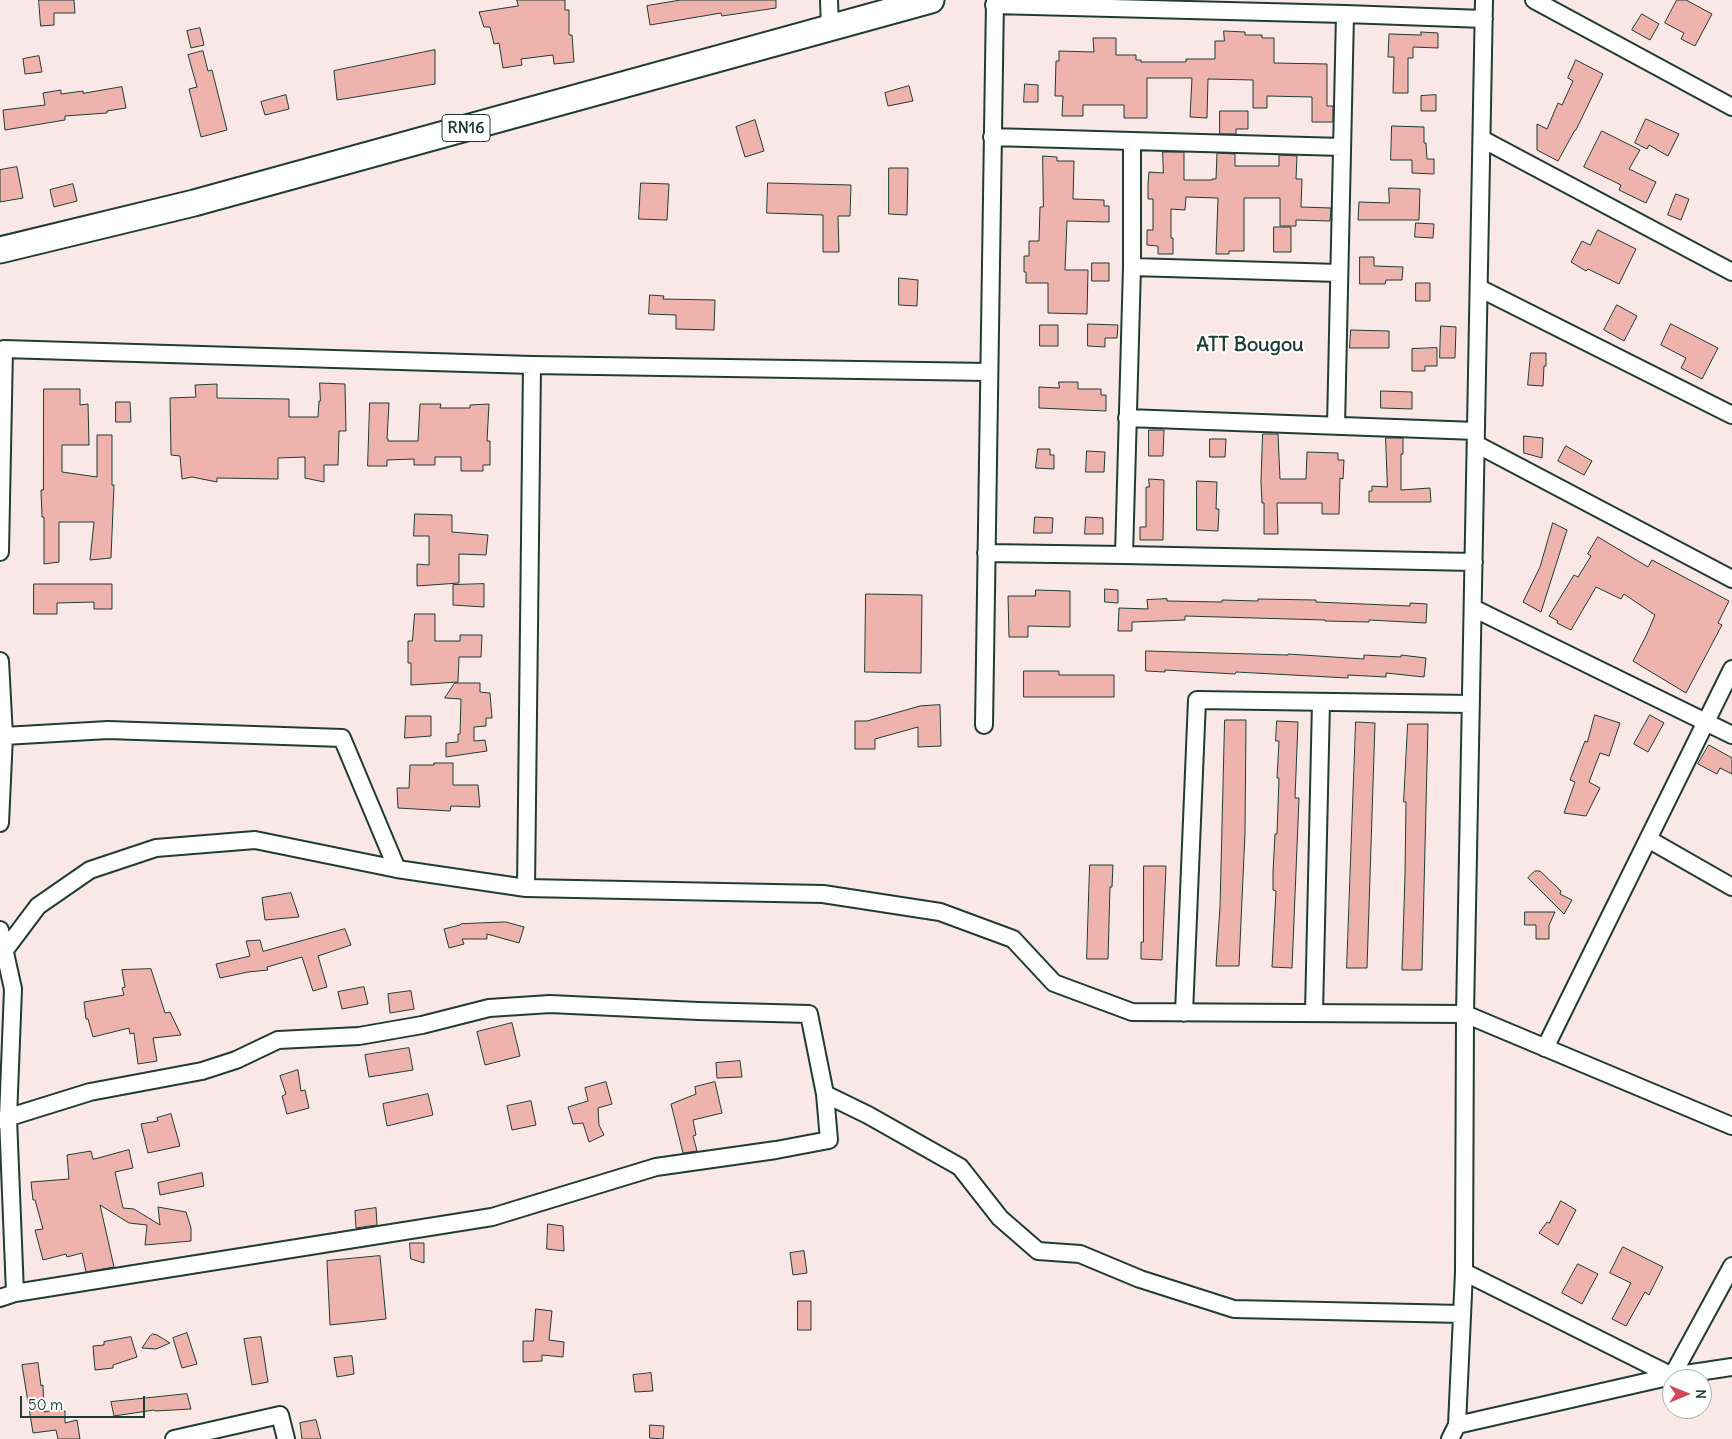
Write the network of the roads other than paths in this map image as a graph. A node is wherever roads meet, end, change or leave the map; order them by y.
1 (830, 0) edge
2 (931, 0) edge
3 (1484, 0) edge
4 (1534, 0) edge
5 (995, 3) edge
6 (1345, 14) junction
7 (1484, 19) junction
8 (830, 28) junction
9 (1732, 106) edge
10 (992, 137) junction
11 (1482, 140) junction
12 (1132, 141) junction
13 (1342, 147) junction
14 (0, 250) edge
15 (1132, 266) junction
16 (1732, 272) edge
17 (1339, 273) junction
18 (1479, 288) junction
19 (532, 366) junction
20 (989, 372) junction
21 (1732, 415) edge
22 (1127, 418) junction
23 (1336, 426) junction
24 (1476, 438) junction
25 (1, 453) edge
26 (0, 552) edge
27 (986, 554) junction
28 (1124, 554) junction
29 (1474, 562) junction
30 (1732, 579) edge
31 (1473, 608) junction
32 (0, 661) edge
33 (1732, 669) edge
34 (1321, 702) junction
35 (1471, 704) junction
36 (1706, 722) junction
37 (984, 725) dead end
38 (1732, 735) edge
39 (4, 736) junction
40 (0, 823) edge
41 (1648, 839) junction
42 (398, 869) junction
43 (1732, 887) edge
44 (526, 888) junction
45 (0, 930) edge
46 (2, 951) edge
47 (1184, 1013) junction
48 (1314, 1014) junction
49 (1465, 1014) junction
50 (1545, 1048) junction
51 (825, 1094) junction
52 (4, 1119) edge
53 (1732, 1126) edge
54 (1732, 1266) edge
55 (1464, 1272) junction
56 (7, 1295) edge
57 (1462, 1314) junction
58 (1732, 1367) edge
59 (1676, 1369) edge
60 (1712, 1370) edge
61 (1662, 1371) edge
62 (1662, 1379) edge
63 (1453, 1432) edge
64 (174, 1439) edge
65 (286, 1439) edge

1 - 8 street
2 - 8 main road, RN16
3 - 7 street
4 - 9 street
5 - 6 street
5 - 10 street
6 - 7 street
6 - 13 street
7 - 11 street
8 - 14 main road, RN16
10 - 12 street
10 - 20 street
11 - 16 street
11 - 18 street
12 - 13 street
12 - 15 street
13 - 17 street
15 - 17 street
15 - 22 street
17 - 23 street
18 - 21 street
18 - 24 street
19 - 20 street
19 - 25 street
19 - 44 street
20 - 27 street
22 - 23 street
22 - 28 street
23 - 24 street
24 - 29 street
24 - 30 street
25 - 26 street
27 - 28 street
27 - 37 street
28 - 29 street
29 - 31 street
31 - 35 street
31 - 36 street
32 - 39 street
33 - 36 street
34 - 35 street
34 - 47 street
34 - 48 street
35 - 49 street
36 - 38 street
36 - 41 street
39 - 40 street
39 - 42 street
41 - 43 street
41 - 50 street
42 - 44 street
42 - 46 street
44 - 47 street
45 - 46 street
46 - 52 street
47 - 48 street
48 - 49 street
49 - 50 street
49 - 55 street
50 - 53 street
51 - 52 street
51 - 56 street
51 - 57 street
52 - 56 street
54 - 59 street
55 - 57 street
55 - 61 street
57 - 63 street
58 - 60 street
62 - 63 street
64 - 65 street

